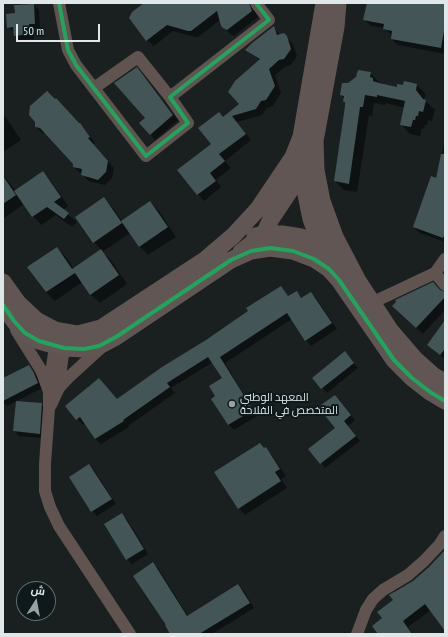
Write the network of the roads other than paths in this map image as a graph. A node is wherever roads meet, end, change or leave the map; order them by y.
1 (59, 3) edge
2 (256, 3) edge
3 (324, 3) edge
4 (338, 3) edge
5 (94, 88) junction
6 (170, 97) junction
7 (308, 139) junction
8 (301, 170) junction
9 (264, 234) junction
10 (320, 243) junction
11 (223, 244) junction
12 (445, 259) edge
13 (231, 260) junction
14 (435, 273) junction
15 (346, 275) junction
16 (3, 282) edge
17 (445, 285) edge
18 (3, 305) edge
19 (365, 306) junction
20 (14, 321) junction
21 (59, 341) junction
22 (108, 342) junction
23 (445, 382) edge
24 (53, 391) junction
25 (445, 401) edge
26 (445, 536) edge
27 (130, 634) edge
28 (357, 634) edge

1 - 5 street
2 - 6 street
3 - 7 street
4 - 7 street
5 - 6 street
5 - 6 street
7 - 8 street
7 - 11 street
7 - 15 street
8 - 9 street
8 - 10 street
9 - 10 street
9 - 11 street
9 - 13 street
10 - 15 street
11 - 21 street
12 - 14 street
13 - 15 street
13 - 22 street
14 - 17 street
14 - 19 street
15 - 19 street
16 - 21 street
18 - 20 street
19 - 23 street
19 - 25 street
20 - 21 street
20 - 24 street
21 - 22 street
21 - 24 street
22 - 24 street
24 - 27 street
26 - 28 street

